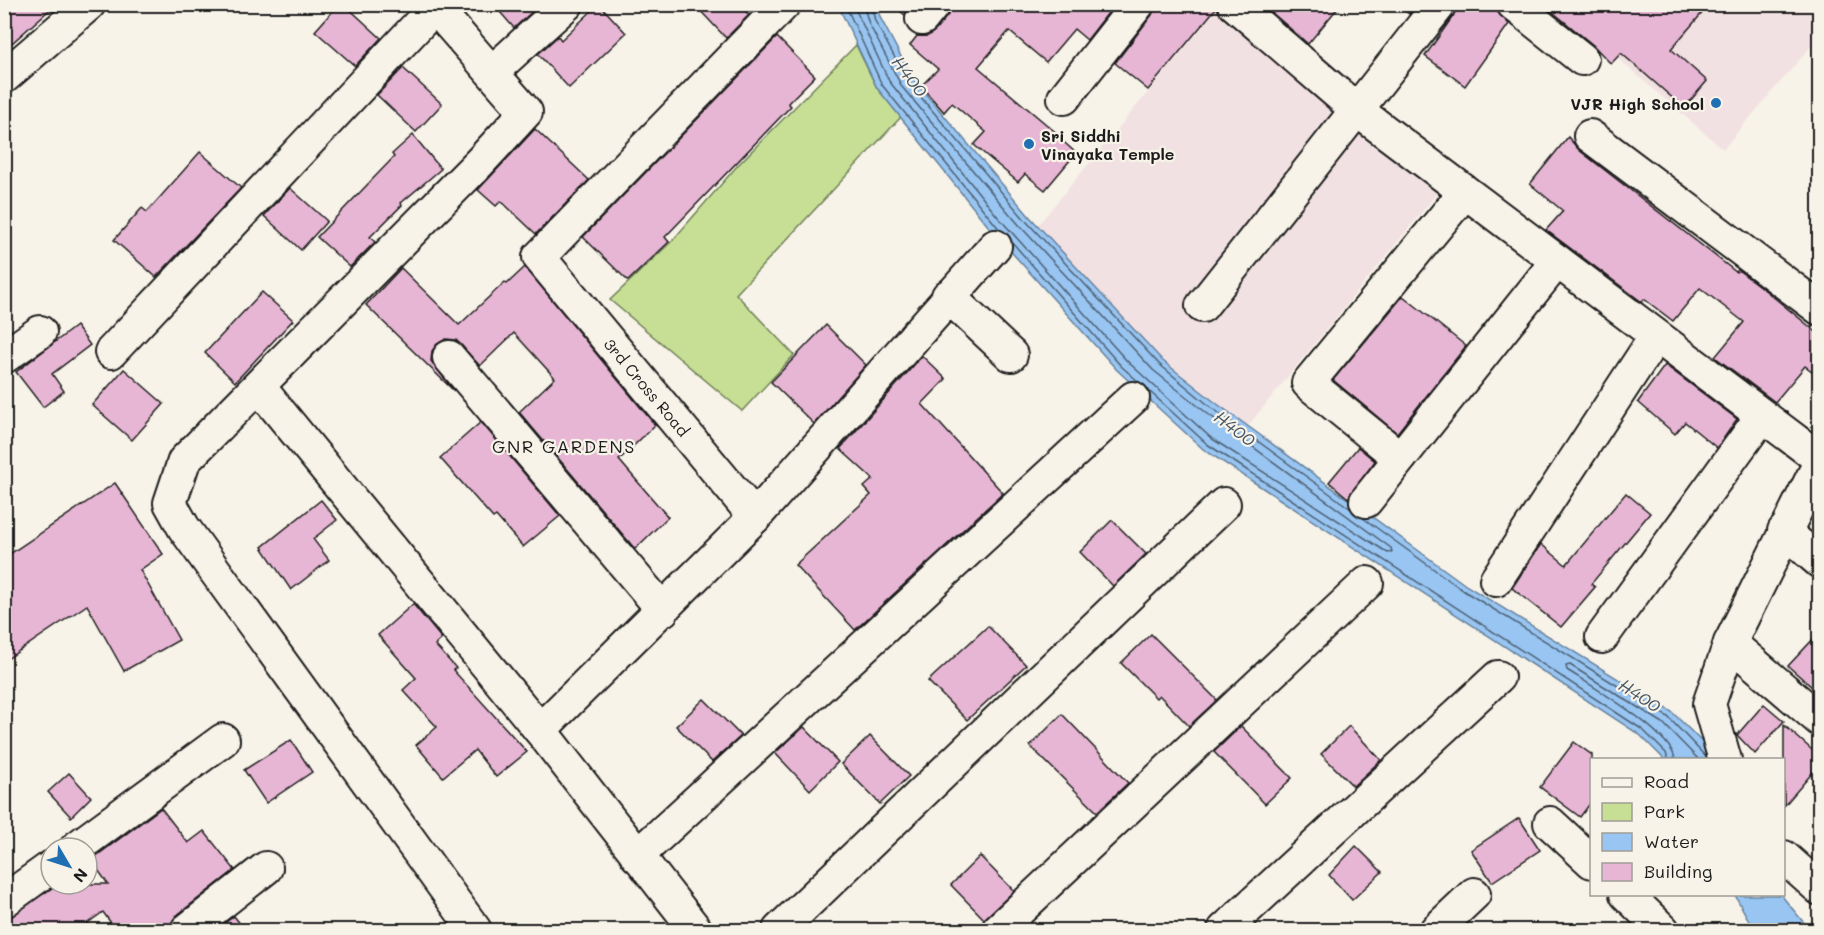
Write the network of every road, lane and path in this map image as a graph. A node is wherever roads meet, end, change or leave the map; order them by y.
1 (89, 4) edge
2 (567, 4) edge
3 (784, 4) edge
4 (1138, 4) edge
5 (1234, 4) edge
6 (1440, 4) edge
7 (1513, 4) edge
8 (434, 6) edge
9 (1582, 58) dead end
10 (492, 72) junction
11 (4, 77) edge
12 (1064, 98) dead end
13 (1358, 111) junction
14 (1590, 136) dead end
15 (1465, 192) junction
16 (995, 246) dead end
17 (1557, 261) junction
18 (948, 296) junction
19 (1202, 306) dead end
20 (1820, 309) edge
21 (40, 332) dead end
22 (1656, 336) junction
23 (111, 352) dead end
24 (1011, 355) dead end
25 (4, 357) edge
26 (449, 357) dead end
27 (259, 387) junction
28 (1133, 398) dead end
29 (1762, 416) junction
30 (1401, 458) junction
31 (1820, 460) edge
32 (1366, 501) dead end
33 (1224, 504) dead end
34 (755, 517) junction
35 (1784, 531) junction
36 (1820, 562) edge
37 (1496, 580) dead end
38 (1367, 583) dead end
39 (663, 610) junction
40 (1602, 636) dead end
41 (1730, 643) junction
42 (1498, 677) dead end
43 (1820, 720) edge
44 (540, 730) junction
45 (223, 740) dead end
46 (1725, 758) edge
47 (1550, 823) dead end
48 (92, 836) edge
49 (637, 856) junction
50 (1785, 858) edge
51 (1590, 860) edge
52 (266, 868) dead end
53 (39, 876) edge
54 (1820, 889) edge
55 (1474, 894) dead end
56 (1628, 896) edge
57 (4, 901) edge
58 (187, 930) edge
59 (475, 930) edge
60 (696, 930) edge
61 (779, 930) edge
62 (998, 930) edge
63 (1224, 930) edge
64 (1436, 930) edge
65 (1663, 930) edge

1 - 11 street
2 - 10 street
3 - 34 street, 3rd Cross Road
4 - 12 street
5 - 13 street
6 - 13 street
7 - 9 street
8 - 10 street
8 - 23 street
10 - 27 street
13 - 15 street
13 - 19 street
14 - 20 street
15 - 17 street
15 - 30 street
16 - 18 street
17 - 22 street
17 - 30 street
18 - 24 street
18 - 34 street
21 - 25 street
22 - 29 street
22 - 37 street
26 - 39 street
27 - 44 street
27 - 59 street
28 - 49 street
29 - 31 street
29 - 40 street
30 - 32 street
31 - 35 street
33 - 61 street
34 - 39 street
35 - 36 street
35 - 41 street
38 - 62 street
39 - 44 street
41 - 43 street
41 - 46 street
42 - 63 street
44 - 49 street
45 - 48 street
47 - 51 street
49 - 60 street
50 - 54 street
52 - 58 street
53 - 57 street
55 - 64 street
56 - 65 street

